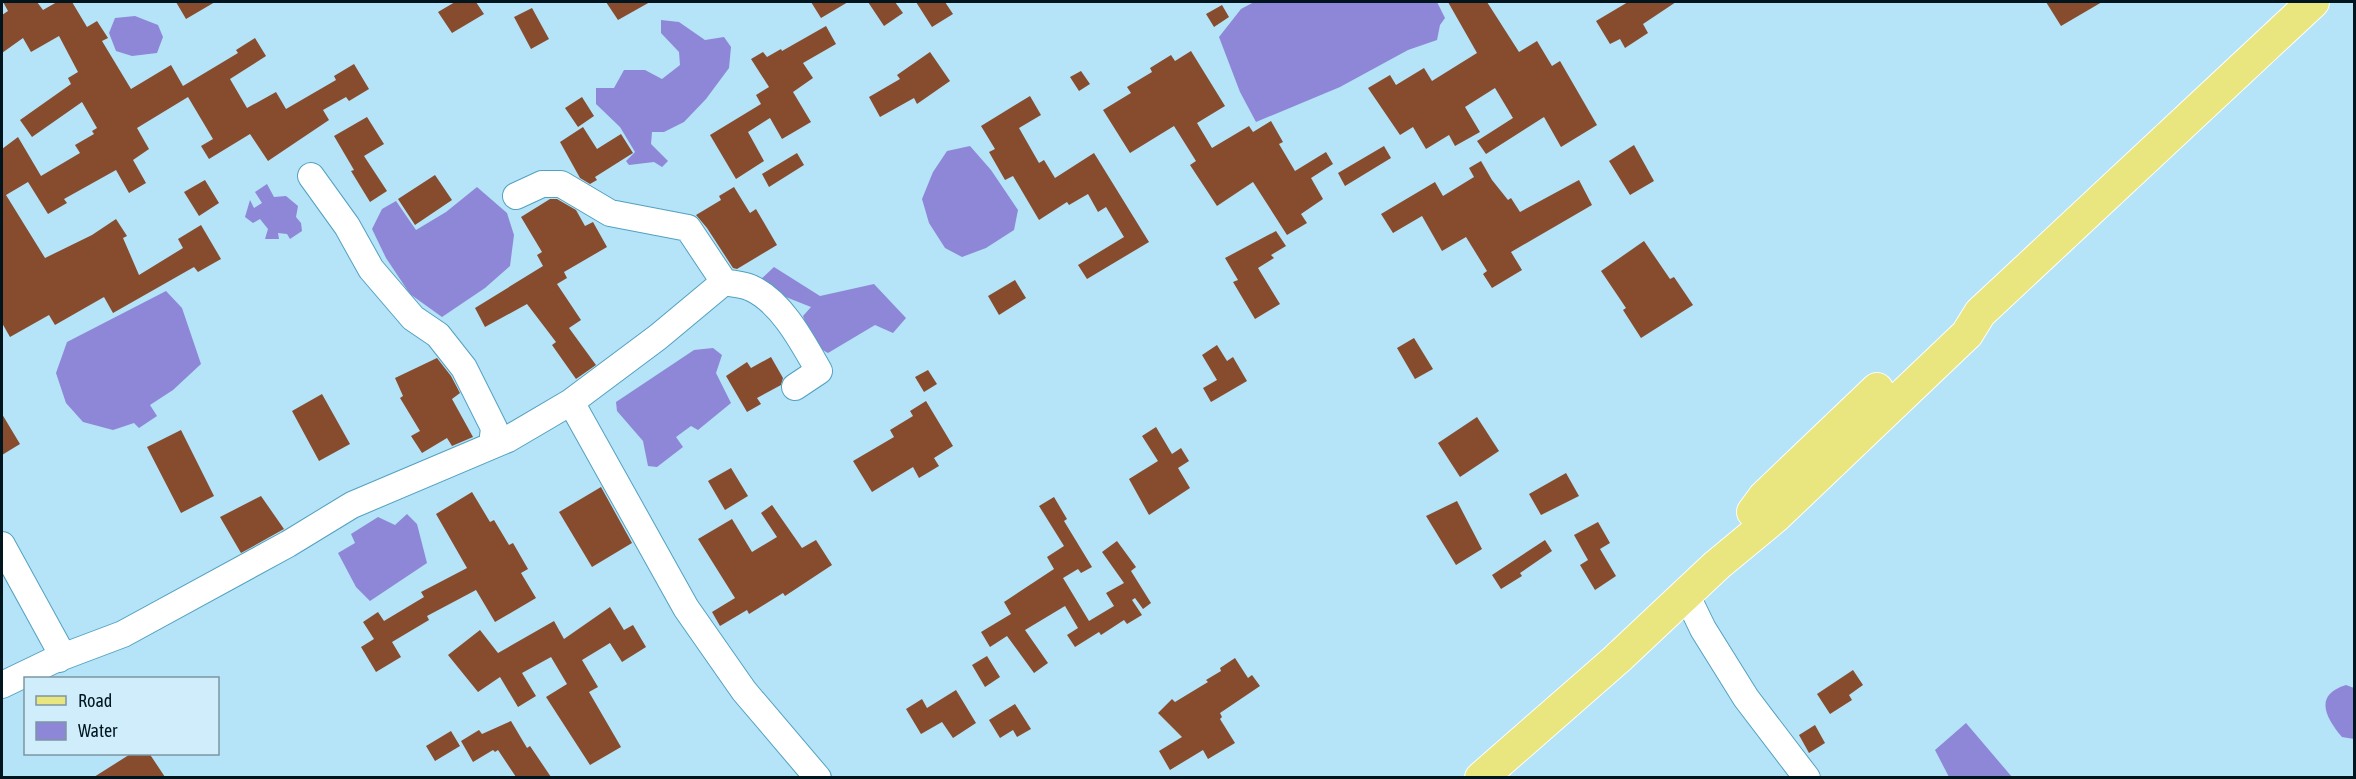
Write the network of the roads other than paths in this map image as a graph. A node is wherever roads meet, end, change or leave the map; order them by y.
1 (2313, 2) edge
2 (311, 176) dead end
3 (516, 196) dead end
4 (724, 282) junction
5 (795, 387) dead end
6 (572, 402) junction
7 (492, 446) junction
8 (2, 545) edge
9 (1686, 594) junction
10 (59, 659) junction
11 (2, 685) edge
12 (818, 777) edge
13 (1481, 777) edge
14 (1807, 777) edge

1 - 9 main road
2 - 7 street
3 - 4 street
4 - 5 street
4 - 6 street
6 - 7 street
6 - 12 street
7 - 10 street
8 - 10 street
9 - 13 main road
9 - 14 street
10 - 11 street

